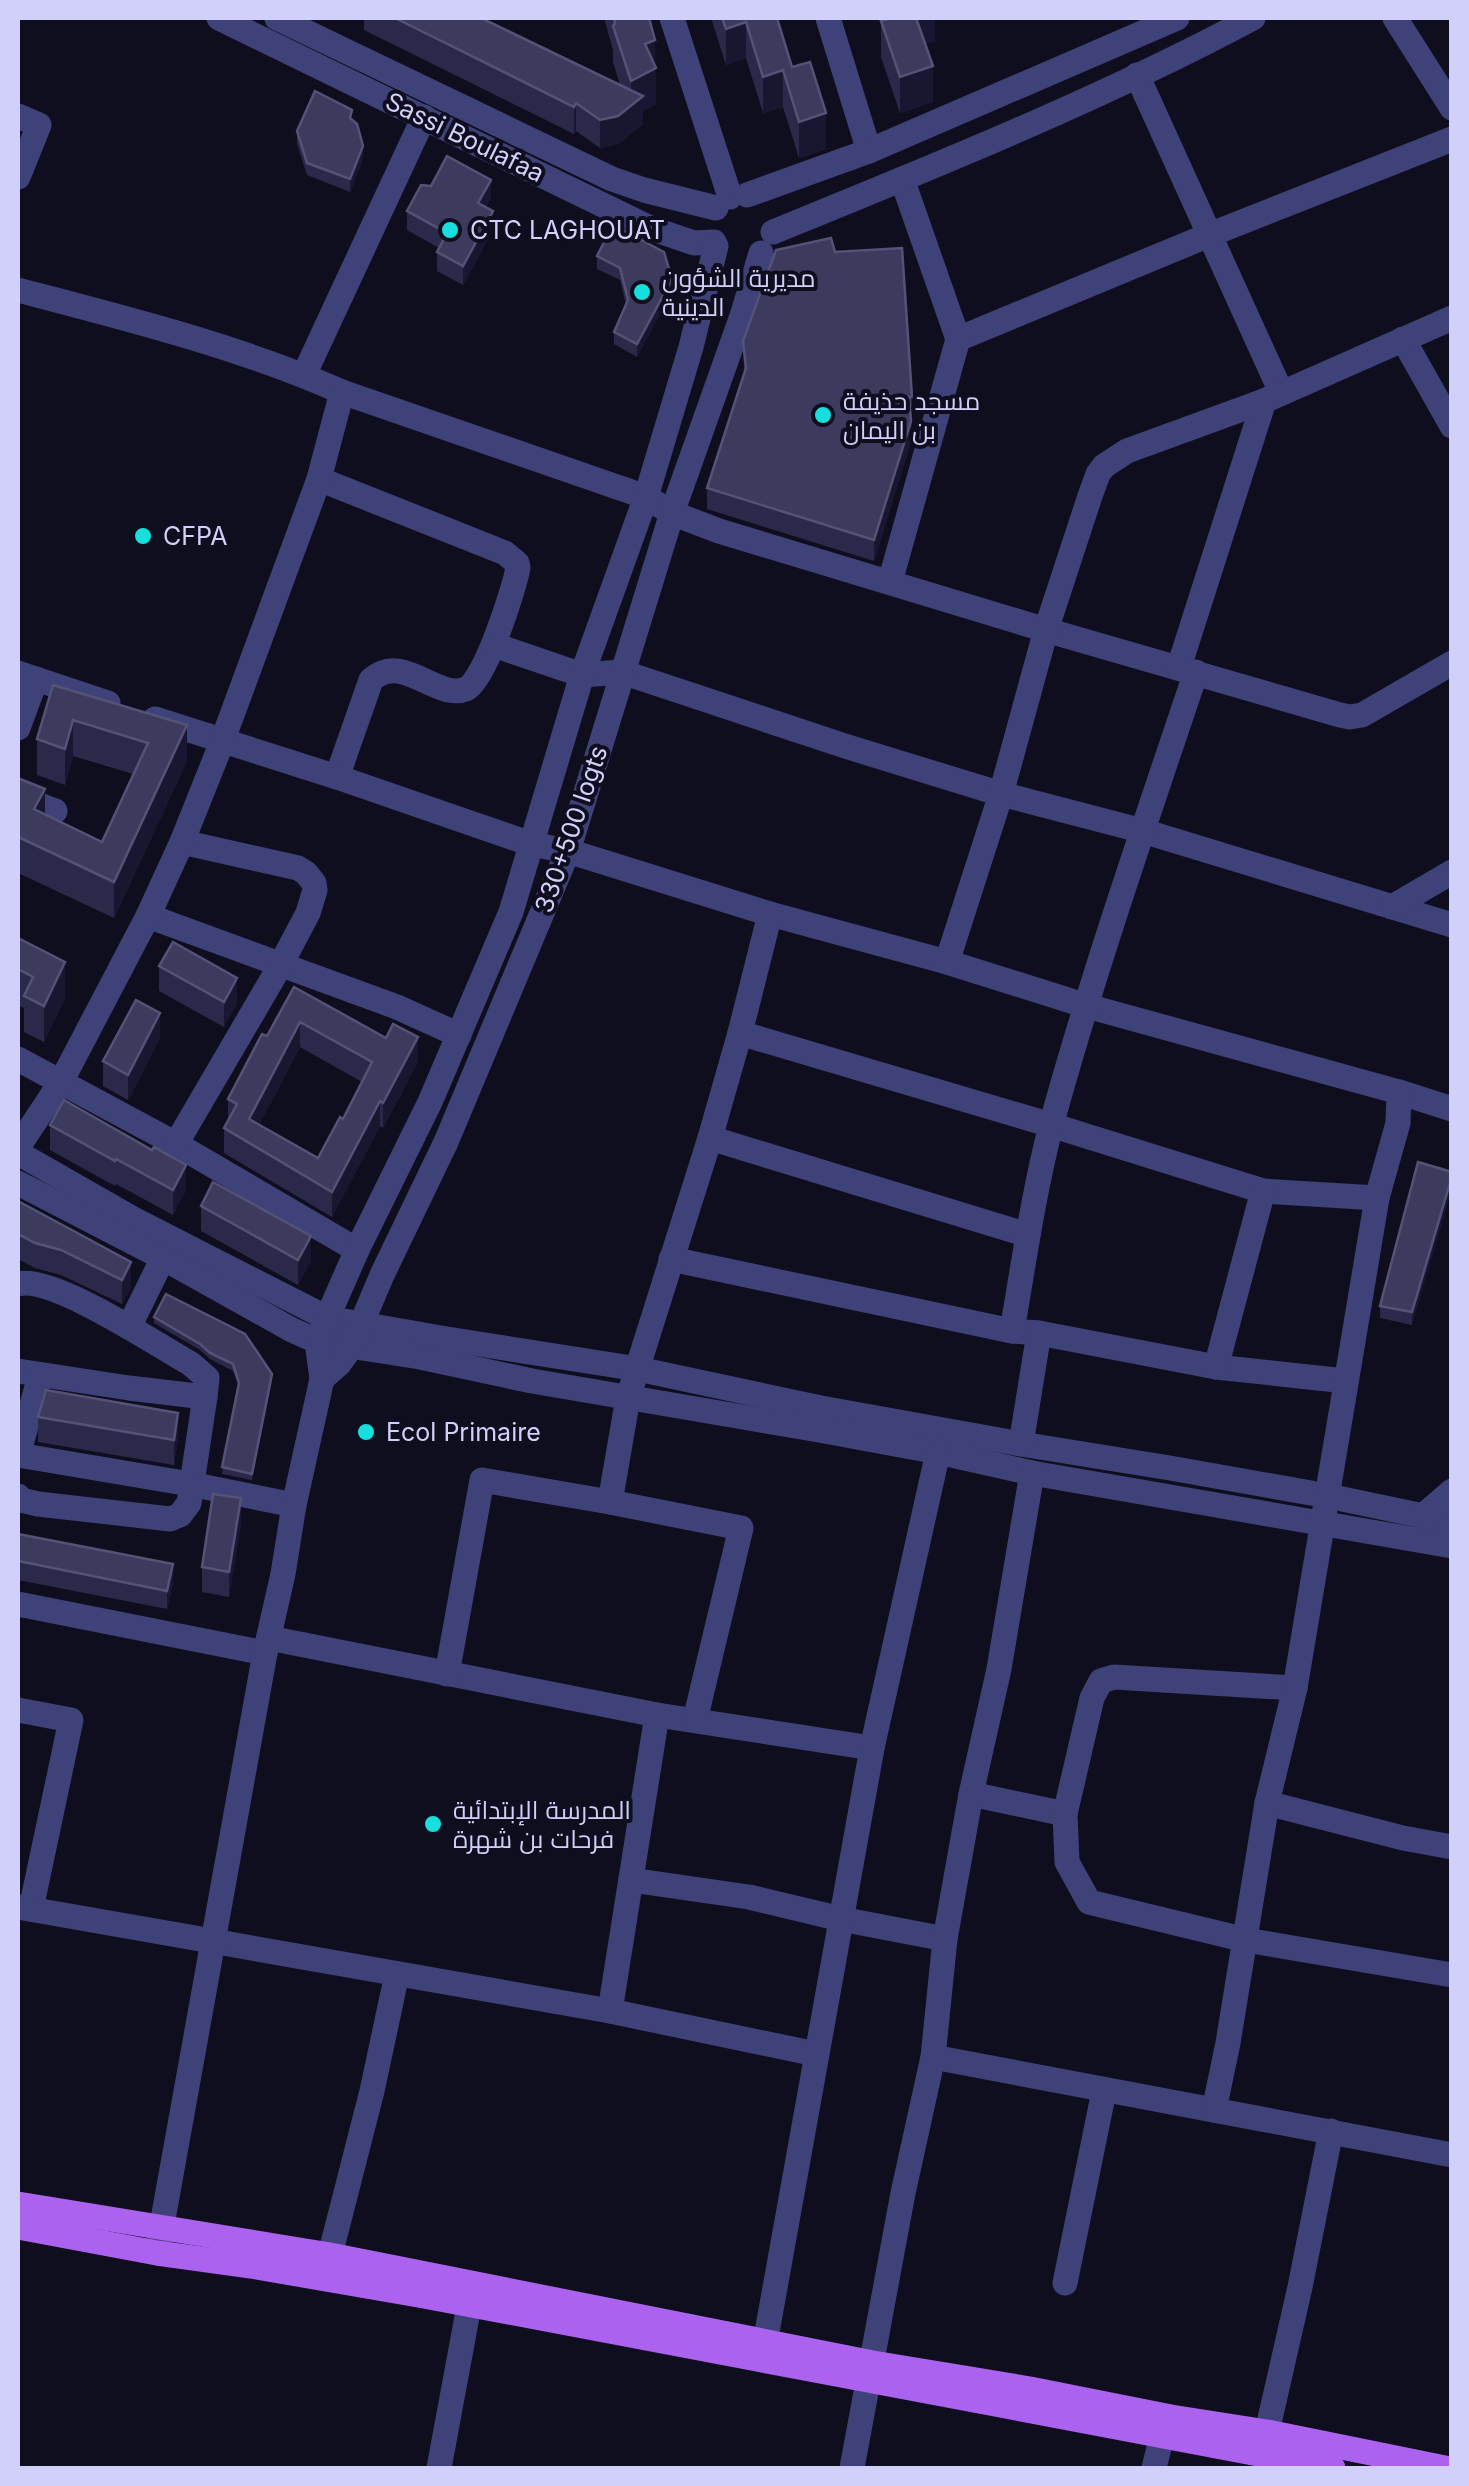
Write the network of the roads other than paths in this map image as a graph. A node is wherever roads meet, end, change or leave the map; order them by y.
1 (219, 18) edge
2 (277, 18) edge
3 (672, 18) edge
4 (828, 18) edge
5 (1178, 18) edge
6 (1252, 18) edge
7 (1395, 18) edge
8 (1138, 75) junction
9 (1452, 108) edge
10 (18, 116) edge
11 (424, 116) junction
12 (1452, 139) edge
13 (869, 151) junction
14 (18, 176) edge
15 (902, 179) junction
16 (731, 200) junction
17 (1209, 234) junction
18 (767, 242) junction
19 (715, 244) junction
20 (18, 290) edge
21 (1452, 318) edge
22 (958, 339) junction
23 (1403, 339) junction
24 (304, 375) junction
25 (342, 392) junction
26 (1273, 397) junction
27 (1452, 426) edge
28 (319, 479) junction
29 (646, 497) junction
30 (672, 513) junction
31 (890, 582) junction
32 (1046, 630) junction
33 (494, 645) junction
34 (1452, 662) edge
35 (1188, 669) junction
36 (622, 672) junction
37 (582, 675) junction
38 (27, 676) edge
39 (18, 728) edge
40 (222, 742) junction
41 (337, 777) junction
42 (1001, 794) junction
43 (18, 797) edge
44 (55, 811) dead end
45 (1143, 831) junction
46 (182, 842) junction
47 (531, 844) junction
48 (568, 851) junction
49 (1452, 872) edge
50 (1392, 907) junction
51 (770, 914) junction
52 (148, 916) junction
53 (1452, 925) edge
54 (947, 962) junction
55 (280, 966) junction
56 (1087, 1006) junction
57 (740, 1033) junction
58 (459, 1035) junction
59 (18, 1059) edge
60 (62, 1082) junction
61 (1399, 1092) junction
62 (1452, 1110) edge
63 (1051, 1124) junction
64 (710, 1138) junction
65 (176, 1144) junction
66 (18, 1150) edge
67 (18, 1183) edge
68 (1262, 1192) junction
69 (1378, 1198) junction
70 (1028, 1235) junction
71 (357, 1250) junction
72 (163, 1258) junction
73 (672, 1259) junction
74 (18, 1284) edge
75 (129, 1327) junction
76 (322, 1329) junction
77 (1012, 1331) junction
78 (1039, 1333) junction
79 (356, 1335) junction
80 (1216, 1366) junction
81 (638, 1369) junction
82 (29, 1373) edge
83 (322, 1380) junction
84 (1346, 1381) junction
85 (205, 1397) junction
86 (628, 1398) junction
87 (1021, 1444) junction
88 (938, 1452) junction
89 (18, 1455) edge
90 (1032, 1474) junction
91 (190, 1484) junction
92 (1452, 1492) edge
93 (18, 1496) edge
94 (1328, 1496) junction
95 (610, 1502) junction
96 (294, 1505) junction
97 (1423, 1516) junction
98 (1452, 1522) edge
99 (1322, 1524) junction
100 (1452, 1546) edge
101 (18, 1604) edge
102 (267, 1646) junction
103 (447, 1674) junction
104 (1294, 1688) junction
105 (18, 1710) edge
106 (657, 1714) junction
107 (695, 1720) junction
108 (872, 1748) junction
109 (971, 1794) junction
110 (1267, 1802) junction
111 (1065, 1814) junction
112 (1452, 1847) edge
113 (631, 1880) junction
114 (24, 1908) edge
115 (841, 1919) junction
116 (945, 1939) junction
117 (1246, 1940) junction
118 (214, 1941) junction
119 (397, 1974) junction
120 (1452, 1975) edge
121 (610, 2010) junction
122 (816, 2054) junction
123 (933, 2057) junction
124 (1104, 2090) junction
125 (1214, 2110) junction
126 (1331, 2131) junction
127 (1452, 2154) edge
128 (18, 2204) edge
129 (161, 2226) junction
130 (18, 2227) edge
131 (157, 2253) junction
132 (330, 2255) junction
133 (1065, 2283) dead end
134 (469, 2306) junction
135 (764, 2351) junction
136 (871, 2371) junction
137 (1167, 2427) junction
138 (1266, 2432) junction
139 (438, 2468) edge
140 (852, 2468) edge
141 (1154, 2468) edge
142 (1332, 2468) edge
143 (1445, 2468) edge

1 - 11 street, Sassi Boulafaa
2 - 16 street
3 - 16 street
4 - 13 street
5 - 13 street
6 - 8 street
7 - 9 street
8 - 15 street
8 - 17 street
10 - 14 street
11 - 19 street, Sassi Boulafaa
11 - 24 street
12 - 17 street
13 - 16 street
15 - 18 street
15 - 22 street
16 - 18 street
16 - 19 street
17 - 22 street
17 - 26 street
18 - 19 street
18 - 30 street, 330+500 logts
19 - 29 street
20 - 24 street
21 - 23 street
22 - 31 street
23 - 26 street
23 - 27 street
24 - 25 street
25 - 28 street
25 - 29 street
26 - 32 street
26 - 35 street
28 - 33 street
28 - 40 street
29 - 30 street
29 - 37 street
30 - 31 street
30 - 36 street, 330+500 logts
31 - 32 street
32 - 35 street
32 - 42 street
33 - 37 street
33 - 41 street
34 - 35 street
35 - 45 street
36 - 37 street
36 - 42 street
36 - 48 street, 330+500 logts
37 - 47 street
38 - 39 street
38 - 40 street
40 - 41 street
40 - 46 street
41 - 47 street
42 - 45 street
42 - 54 street
43 - 44 street
45 - 50 street
45 - 56 street
46 - 52 street
46 - 55 street
47 - 48 street
47 - 58 street
48 - 51 street
48 - 79 street, 330+500 logts
49 - 50 street
50 - 53 street
51 - 54 street
51 - 57 street
52 - 55 street
52 - 60 street
54 - 56 street
55 - 58 street
55 - 65 street
56 - 61 street
56 - 63 street
57 - 63 street
57 - 64 street
58 - 71 street
59 - 60 street
60 - 65 street
60 - 66 street
61 - 62 street
61 - 69 street
63 - 68 street
63 - 70 street
64 - 70 street
64 - 73 street
65 - 71 street
66 - 76 street
67 - 72 street
68 - 69 street
68 - 80 street
69 - 84 street
70 - 77 street
71 - 76 street
72 - 75 street
72 - 76 street
73 - 77 street
73 - 81 street
74 - 75 street
75 - 85 street
76 - 79 street
76 - 83 street
77 - 78 street
78 - 80 street
78 - 87 street
79 - 81 street
79 - 83 street, 330+500 logts
79 - 86 street
80 - 84 street
81 - 86 street
81 - 87 street
82 - 85 street
82 - 89 street
83 - 96 street
84 - 94 street
85 - 91 street
86 - 88 street
86 - 95 street
87 - 94 street
88 - 90 street
88 - 108 street
89 - 91 street
90 - 99 street
90 - 109 street
91 - 93 street
91 - 96 street
92 - 97 street
94 - 97 street
94 - 99 street
95 - 103 street
95 - 107 street
96 - 102 street
97 - 98 street
99 - 100 street
99 - 104 street
101 - 102 street
102 - 103 street
102 - 118 street
103 - 106 street
104 - 110 street
104 - 111 street
105 - 114 street
106 - 107 street
106 - 113 street
107 - 108 street
108 - 115 street
109 - 111 street
109 - 116 street
110 - 112 street
110 - 117 street
111 - 117 street
113 - 115 street
113 - 121 street
114 - 118 street
115 - 116 street
115 - 122 street
116 - 123 street
117 - 120 street
117 - 125 street
118 - 119 street
118 - 129 street
119 - 121 street
119 - 132 street
121 - 122 street
122 - 135 street
123 - 124 street
123 - 136 street
124 - 125 street
124 - 133 street
125 - 126 street
126 - 127 street
126 - 138 street
128 - 129 main road
129 - 131 street
129 - 132 main road
130 - 131 main road
131 - 134 main road
132 - 135 main road
134 - 135 main road
134 - 139 street
135 - 136 main road
136 - 137 main road
136 - 140 street
137 - 138 main road
137 - 141 street
137 - 142 main road
138 - 143 main road

